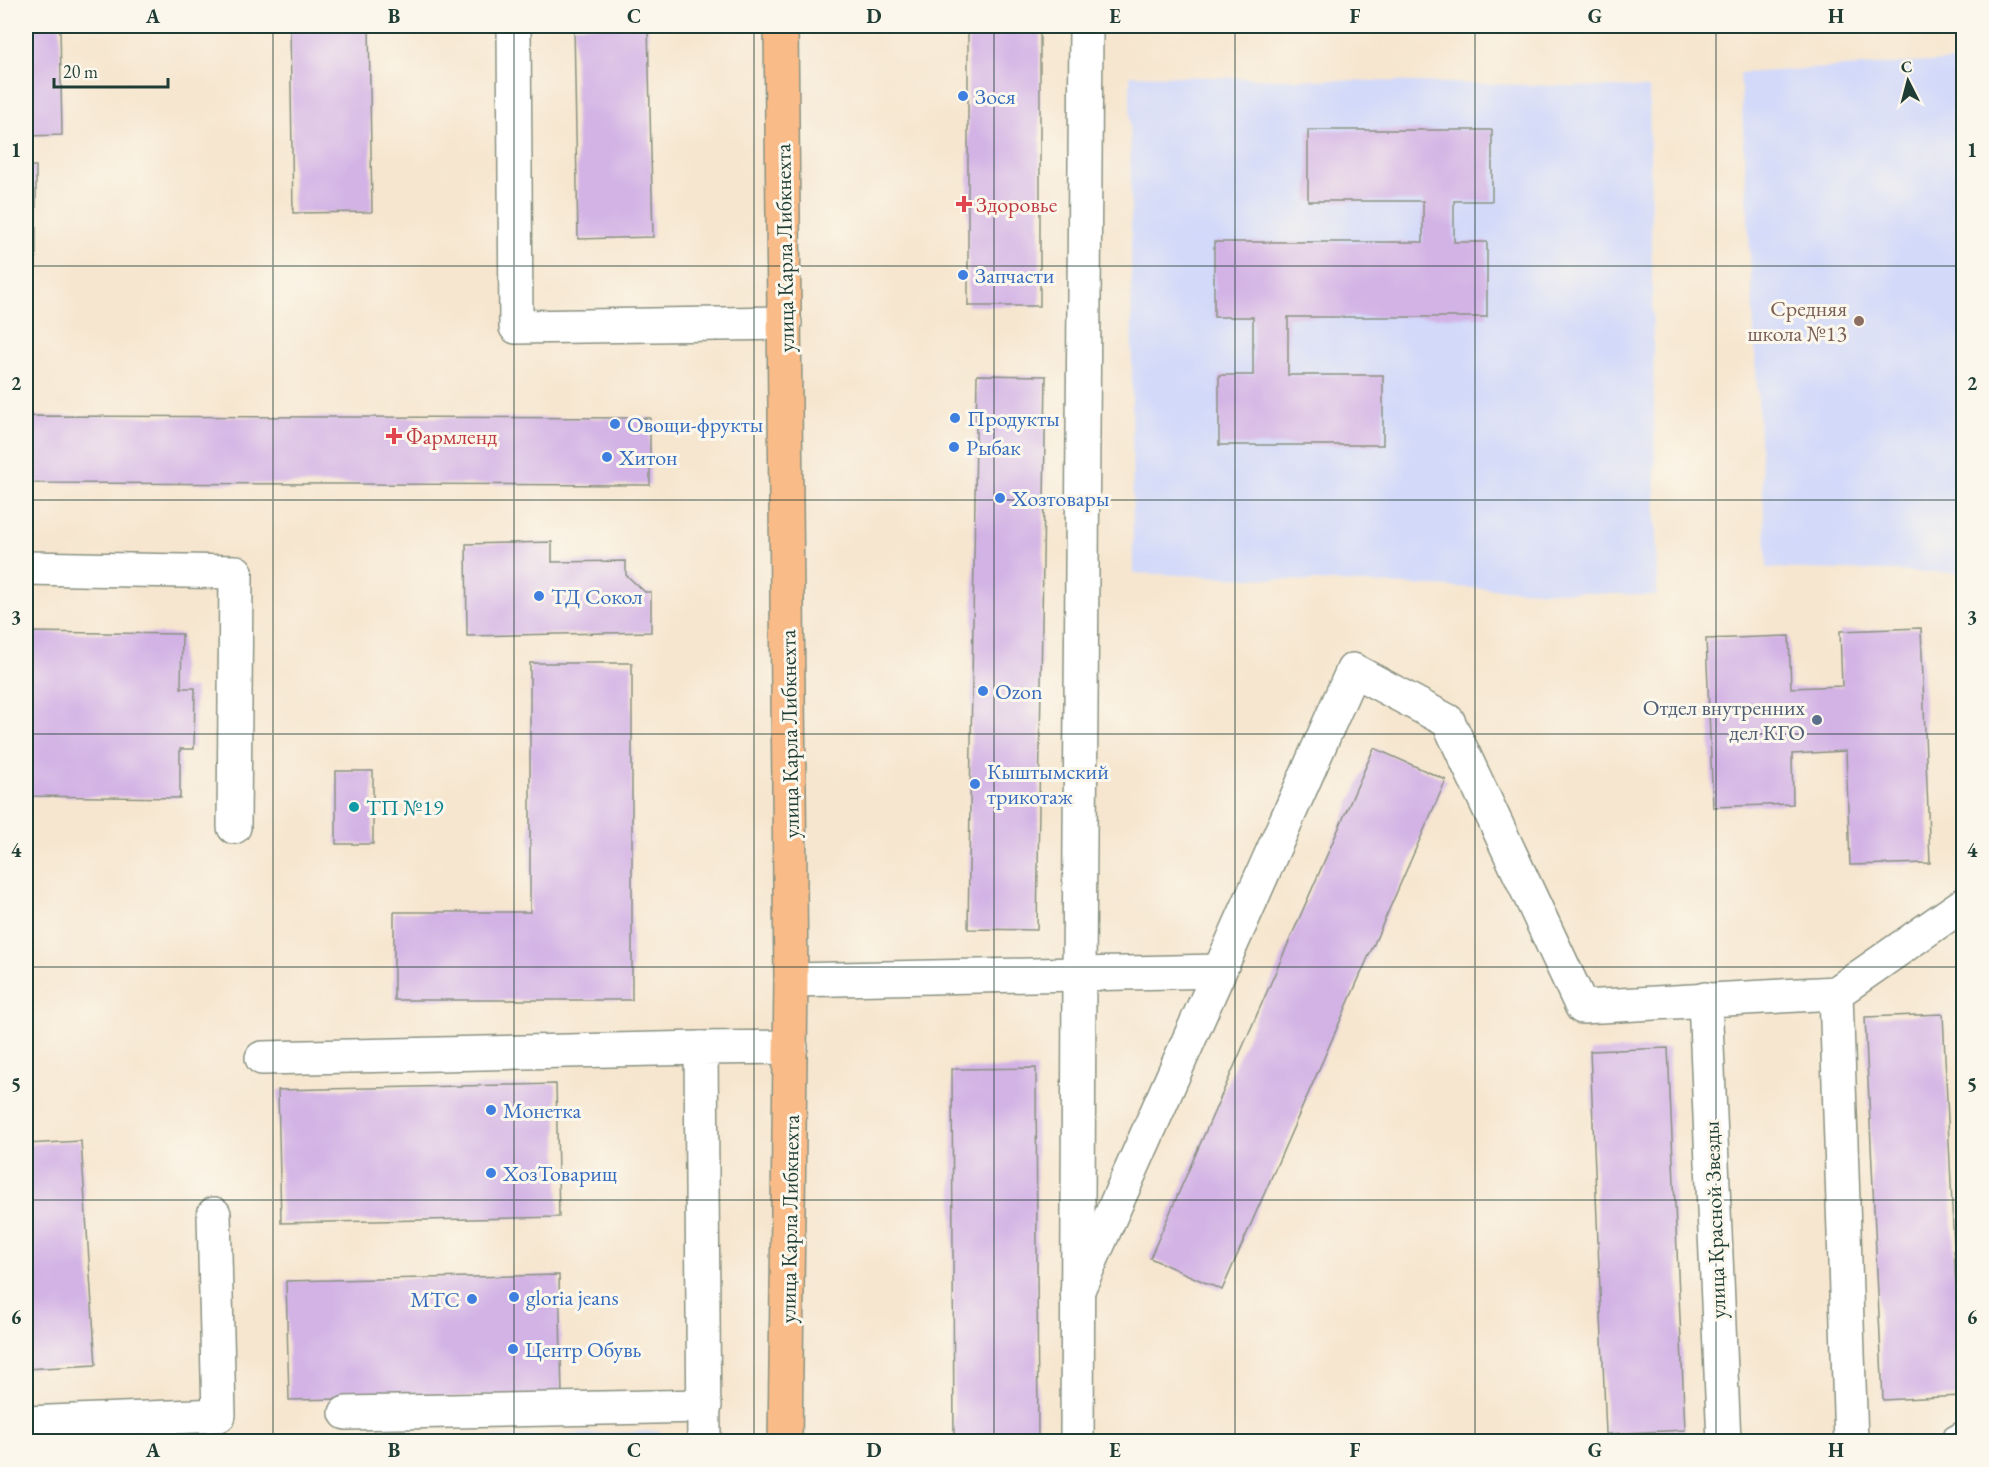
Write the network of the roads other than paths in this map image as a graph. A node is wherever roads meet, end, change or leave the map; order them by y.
1 (513, 26) edge
2 (781, 26) edge
3 (1086, 26) edge
4 (785, 323) junction
5 (26, 568) edge
6 (234, 827) dead end
7 (1964, 904) edge
8 (1219, 971) junction
9 (1078, 974) junction
10 (791, 980) junction
11 (1836, 993) junction
12 (1705, 999) junction
13 (791, 1047) junction
14 (701, 1048) junction
15 (262, 1058) dead end
16 (214, 1214) dead end
17 (1077, 1292) junction
18 (705, 1406) junction
19 (346, 1413) dead end
20 (26, 1423) edge
21 (1964, 1438) edge
22 (704, 1442) edge
23 (785, 1442) edge
24 (1077, 1442) edge
25 (1724, 1442) edge
26 (1851, 1442) edge
27 (1958, 1442) edge

1 - 4 street
2 - 4 main road, улица Карла Либкнехта
3 - 9 street
4 - 10 main road, улица Карла Либкнехта
5 - 6 street
7 - 11 street
8 - 9 street
8 - 12 street
8 - 17 street
9 - 10 street
9 - 17 street
10 - 13 main road, улица Карла Либкнехта
11 - 12 street
11 - 26 street
12 - 25 street, улица Красной Звезды
13 - 14 street
13 - 23 main road, улица Карла Либкнехта
14 - 15 street
14 - 18 street
16 - 20 street
17 - 24 street
18 - 19 street
18 - 22 street
21 - 27 street

